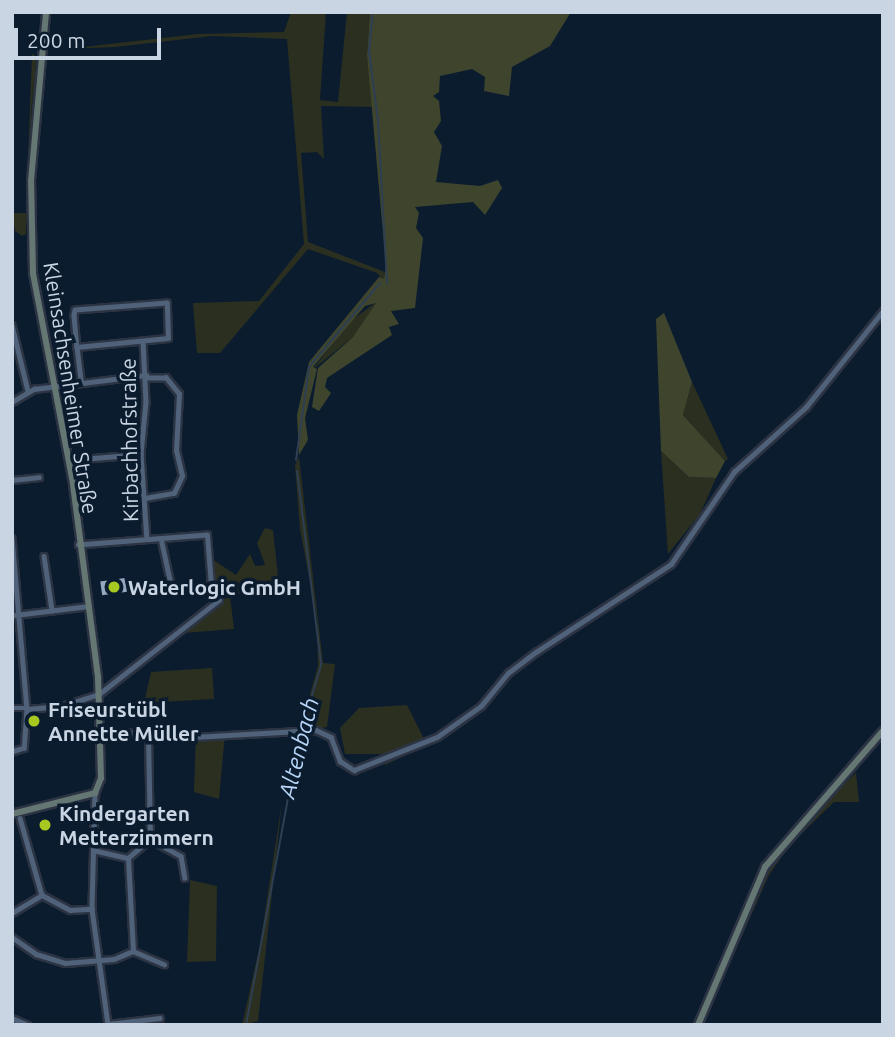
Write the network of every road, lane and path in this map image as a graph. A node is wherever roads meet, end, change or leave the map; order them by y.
1 (46, 12) edge
2 (883, 311) edge
3 (13, 325) edge
4 (143, 341) junction
5 (77, 347) junction
6 (146, 377) junction
7 (81, 380) junction
8 (52, 386) junction
9 (27, 390) junction
10 (12, 402) edge
11 (141, 454) junction
12 (69, 460) junction
13 (39, 477) dead end
14 (12, 480) edge
15 (145, 498) junction
16 (12, 538) edge
17 (147, 538) junction
18 (161, 538) junction
19 (78, 545) junction
20 (44, 556) dead end
21 (172, 589) dead end
22 (88, 606) junction
23 (52, 610) junction
24 (15, 615) junction
25 (99, 694) junction
26 (12, 708) edge
27 (27, 708) junction
28 (100, 729) junction
29 (883, 731) edge
30 (148, 737) junction
31 (12, 752) edge
32 (95, 793) junction
33 (12, 814) edge
34 (20, 818) dead end
35 (150, 839) junction
36 (93, 850) junction
37 (128, 858) junction
38 (185, 878) dead end
39 (42, 895) junction
40 (92, 909) junction
41 (12, 912) edge
42 (12, 937) edge
43 (132, 951) junction
44 (97, 961) junction
45 (164, 964) dead end
46 (12, 1018) edge
47 (160, 1018) dead end
48 (107, 1024) edge
49 (28, 1025) edge
50 (698, 1025) edge

1 - 8 main road, Kleinsachsenheimer Straße
2 - 30 street
3 - 9 street
4 - 5 street
4 - 5 street
4 - 6 street, Kirbachhofstraße
5 - 7 street
6 - 7 street
6 - 11 street, Kirbachhofstraße
6 - 15 street
7 - 8 street
8 - 9 street
8 - 12 main road, Kleinsachsenheimer Straße
9 - 10 street
11 - 12 street
11 - 15 street, Kirbachhofstraße
12 - 19 main road, Kleinsachsenheimer Straße
13 - 14 street
15 - 17 street, Kirbachhofstraße
16 - 24 street
17 - 18 street
17 - 19 street
18 - 21 street
18 - 25 street
19 - 22 main road, Kleinsachsenheimer Straße
20 - 23 street
22 - 23 street
22 - 25 main road, Kleinsachsenheimer Straße
23 - 24 street
24 - 27 street
25 - 27 street
25 - 28 main road, Kleinsachsenheimer Straße
26 - 27 street
27 - 31 street
28 - 30 street
28 - 32 main road, Kleinsachsenheimer Straße
29 - 50 main road
30 - 35 street
32 - 33 main road
32 - 36 street
34 - 39 street
35 - 37 street
35 - 38 street
36 - 37 street
36 - 40 street
37 - 43 street
39 - 40 street
39 - 41 street
40 - 44 street
42 - 44 street
43 - 44 street
43 - 45 street
44 - 48 street
46 - 49 street
47 - 48 street

